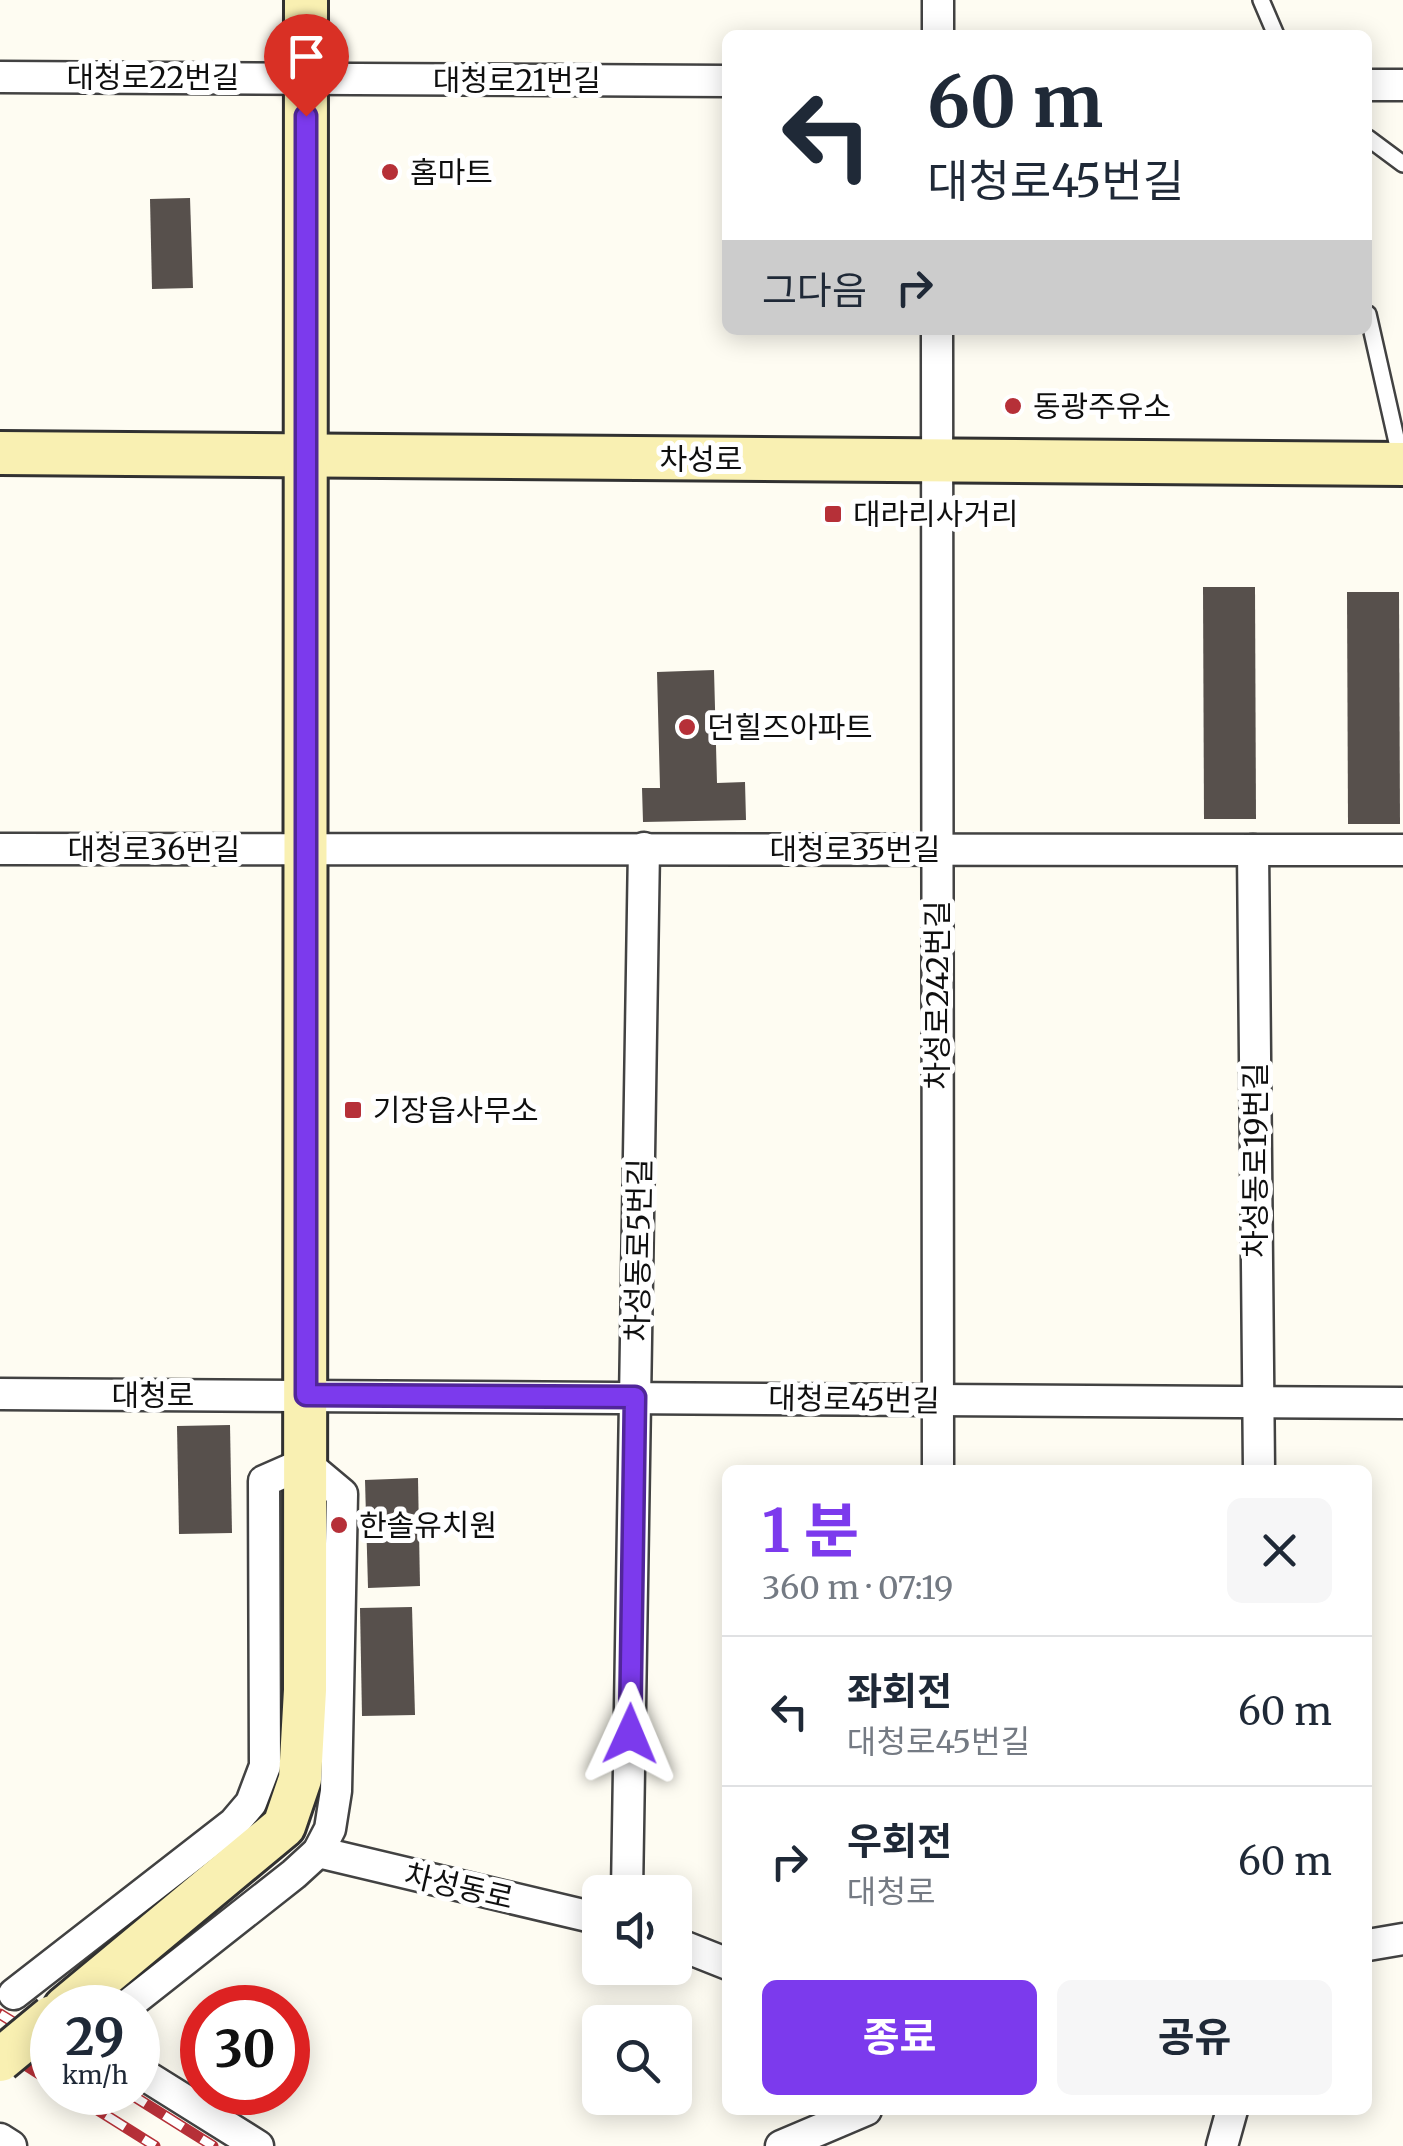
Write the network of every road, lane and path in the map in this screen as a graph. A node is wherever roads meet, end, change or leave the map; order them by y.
1 (306, 0) edge
2 (938, 0) edge
3 (1261, 0) edge
4 (938, 30) edge
5 (1274, 30) edge
6 (0, 77) edge
7 (306, 78) junction
8 (722, 81) edge
9 (1372, 85) edge
10 (1403, 85) edge
11 (1372, 141) edge
12 (1403, 164) edge
13 (1372, 332) edge
14 (937, 335) edge
15 (0, 453) edge
16 (308, 457) junction
17 (937, 461) junction
18 (1402, 464) edge
19 (644, 848) junction
20 (0, 849) edge
21 (307, 849) junction
22 (937, 850) junction
23 (1253, 850) junction
24 (1403, 850) edge
25 (0, 1394) edge
26 (306, 1395) junction
27 (635, 1397) junction
28 (937, 1400) junction
29 (1257, 1402) junction
30 (1403, 1403) edge
31 (305, 1462) junction
32 (938, 1465) edge
33 (1258, 1465) edge
34 (318, 1852) junction
35 (628, 1875) edge
36 (582, 1915) edge
37 (1403, 1939) edge
38 (1372, 1944) edge
39 (692, 1950) edge
40 (722, 1962) edge
41 (93, 1985) edge
42 (153, 1985) edge
43 (7, 1990) edge
44 (30, 2004) edge
45 (30, 2036) edge
46 (0, 2060) edge
47 (160, 2086) edge
48 (854, 2115) edge
49 (1231, 2115) edge
50 (0, 2139) edge
51 (11, 2146) edge
52 (258, 2146) edge
53 (781, 2146) edge
54 (1222, 2146) edge

1 - 7 main road
2 - 4 street
3 - 5 lane
6 - 7 street, 대청로22번길
7 - 8 street, 대청로21번길
7 - 16 main road
9 - 10 street
11 - 12 lane
13 - 18 lane
14 - 17 street, 차성로242번길
15 - 16 main road, 차성로
16 - 17 main road, 차성로
16 - 21 main road
17 - 18 main road, 차성로
17 - 22 street, 차성로242번길
19 - 21 street, 대청로35번길
19 - 22 street, 대청로35번길
19 - 27 street, 차성동로5번길
20 - 21 street, 대청로36번길
21 - 26 main road
22 - 23 street, 대청로35번길
22 - 28 street, 차성로242번길
23 - 24 street, 대청로35번길
23 - 29 street, 차성동로19번길
25 - 26 street, 대청로
26 - 27 street, 대청로45번길
26 - 31 main road
27 - 28 street, 대청로45번길
27 - 35 street, 차성동로5번길
28 - 29 street, 대청로45번길
28 - 32 street, 차성로242번길
29 - 30 street, 대청로45번길
29 - 33 street, 차성동로19번길
31 - 34 street
31 - 41 main road
31 - 43 street
34 - 36 street, 차성동로
34 - 42 street
37 - 38 street
39 - 40 street
43 - 44 street
45 - 46 main road, bridge
47 - 52 street
48 - 53 street
49 - 54 street
50 - 51 street

